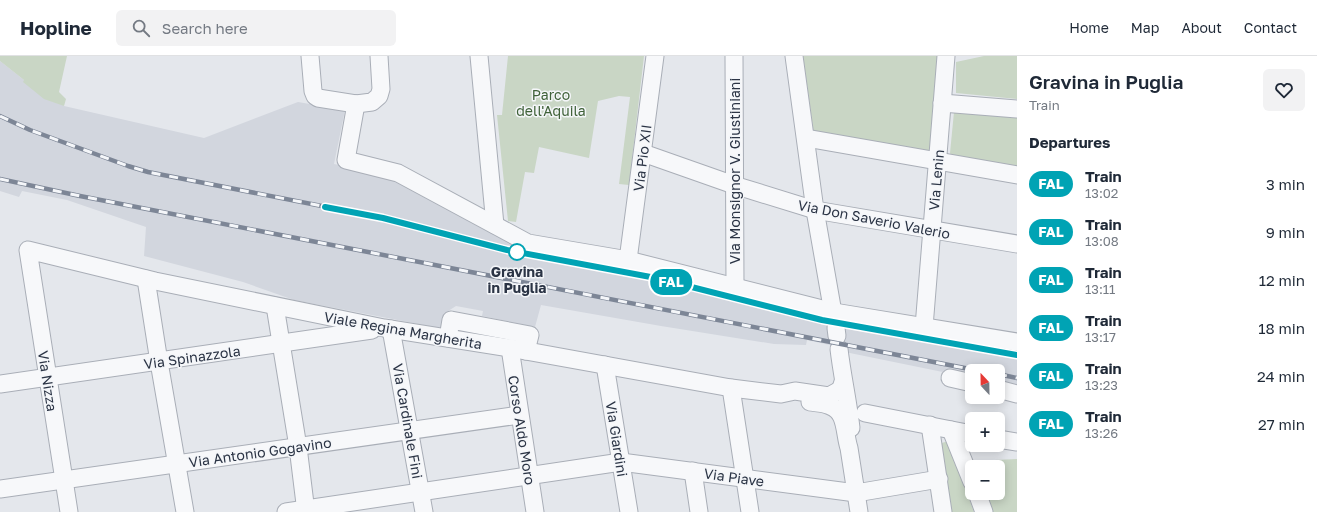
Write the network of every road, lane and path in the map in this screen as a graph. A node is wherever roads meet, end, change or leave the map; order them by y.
1 (310, 56) edge
2 (379, 56) edge
3 (479, 56) edge
4 (655, 56) edge
5 (734, 56) edge
6 (794, 56) edge
7 (946, 56) edge
8 (942, 103) junction
9 (356, 104) junction
10 (1017, 109) edge
11 (806, 138) junction
12 (642, 153) junction
13 (938, 161) junction
14 (1017, 175) edge
15 (734, 185) junction
16 (815, 210) junction
17 (495, 225) junction
18 (932, 231) junction
19 (1017, 244) edge
20 (28, 250) joint
21 (628, 260) junction
22 (146, 279) junction
23 (735, 287) junction
24 (275, 306) junction
25 (835, 327) junction
26 (924, 327) junction
27 (387, 329) junction
28 (448, 338) junction
29 (1017, 342) edge
30 (281, 344) junction
31 (510, 348) junction
32 (526, 351) junction
33 (159, 362) junction
34 (605, 365) junction
35 (47, 377) junction
36 (950, 378) dead end
37 (965, 381) edge
38 (843, 382) junction
39 (0, 384) edge
40 (732, 388) junction
41 (1005, 391) edge
42 (781, 394) junction
43 (1017, 394) edge
44 (865, 413) dead end
45 (519, 415) junction
46 (930, 426) junction
47 (951, 430) junction
48 (410, 431) junction
49 (965, 433) edge
50 (1005, 440) edge
51 (1017, 442) edge
52 (298, 447) junction
53 (849, 448) junction
54 (621, 462) junction
55 (177, 464) junction
56 (965, 465) edge
57 (693, 471) junction
58 (529, 475) junction
59 (745, 478) junction
60 (939, 479) junction
61 (64, 480) junction
62 (0, 489) edge
63 (420, 492) junction
64 (856, 493) junction
65 (980, 500) edge
66 (306, 510) edge
67 (69, 512) edge
68 (185, 512) edge
69 (286, 512) edge
70 (424, 512) edge
71 (535, 512) edge
72 (629, 512) edge
73 (699, 512) edge
74 (750, 512) edge
75 (859, 512) edge
76 (943, 512) edge
77 (984, 512) edge

1 - 9 street
2 - 9 street
3 - 17 street
4 - 12 street, Via Pio XII
5 - 15 street, Via Monsignor V. Giustiniani
6 - 11 street
7 - 8 street, Via Lenin
8 - 10 street
8 - 13 street, Via Lenin
9 - 17 street
11 - 13 street
11 - 16 street
12 - 15 street, Via Don Saverio Valerio
12 - 21 street, Via Pio XII
13 - 14 street
13 - 18 street, Via Lenin
15 - 16 street, Via Don Saverio Valerio
15 - 23 street, Via Monsignor V. Giustiniani
16 - 18 street, Via Don Saverio Valerio
16 - 25 street
17 - 21 street
18 - 19 street, Via Don Saverio Valerio
18 - 26 street, Via Lenin
20 - 22 street, Viale Regina Margherita
20 - 35 street, Via Nizza
21 - 23 street
22 - 24 street, Viale Regina Margherita
22 - 33 street
23 - 25 street
24 - 27 street, Viale Regina Margherita
24 - 30 street
25 - 26 street
25 - 38 street
26 - 29 street
27 - 28 street, Viale Regina Margherita
27 - 30 street, Via Spinazzola
27 - 48 street, Via Cardinale Fini
28 - 31 street, Viale Regina Margherita
28 - 32 street
30 - 33 street, Via Spinazzola
30 - 52 street
31 - 32 street, Viale Regina Margherita
31 - 45 street, Corso Aldo Moro
32 - 34 street, Viale Regina Margherita
33 - 35 street, Via Spinazzola
33 - 55 street
34 - 40 street, Viale Regina Margherita
34 - 54 street, Via Giardini
35 - 39 street, Via Spinazzola
35 - 61 street, Via Nizza
36 - 37 street
38 - 42 street, Viale Regina Margherita
38 - 53 street
40 - 42 street, Viale Regina Margherita
40 - 59 street
41 - 43 street
42 - 53 street, Viale Regina Margherita
44 - 46 street
45 - 48 street, Via Antonio Gogavino
45 - 58 street, Corso Aldo Moro
46 - 47 street
46 - 60 street
47 - 49 street
47 - 56 street
48 - 52 street, Via Antonio Gogavino
48 - 63 street, Via Cardinale Fini
50 - 51 street
52 - 55 street, Via Antonio Gogavino
52 - 66 street
53 - 64 street
54 - 57 street, Via Piave
54 - 58 street, Via Piave
54 - 72 street, Via Giardini
55 - 61 street, Via Antonio Gogavino
55 - 68 street
57 - 59 street, Via Piave
57 - 73 street
58 - 63 street, Via Piave
58 - 71 street, Corso Aldo Moro
59 - 64 street, Via Piave
59 - 74 street
60 - 64 street, Via Piave
60 - 76 street
61 - 62 street, Via Antonio Gogavino
61 - 67 street, Via Nizza
63 - 66 street, Via Piave
63 - 70 street, Via Cardinale Fini
64 - 75 street
65 - 77 street
66 - 69 street, Via Piave

